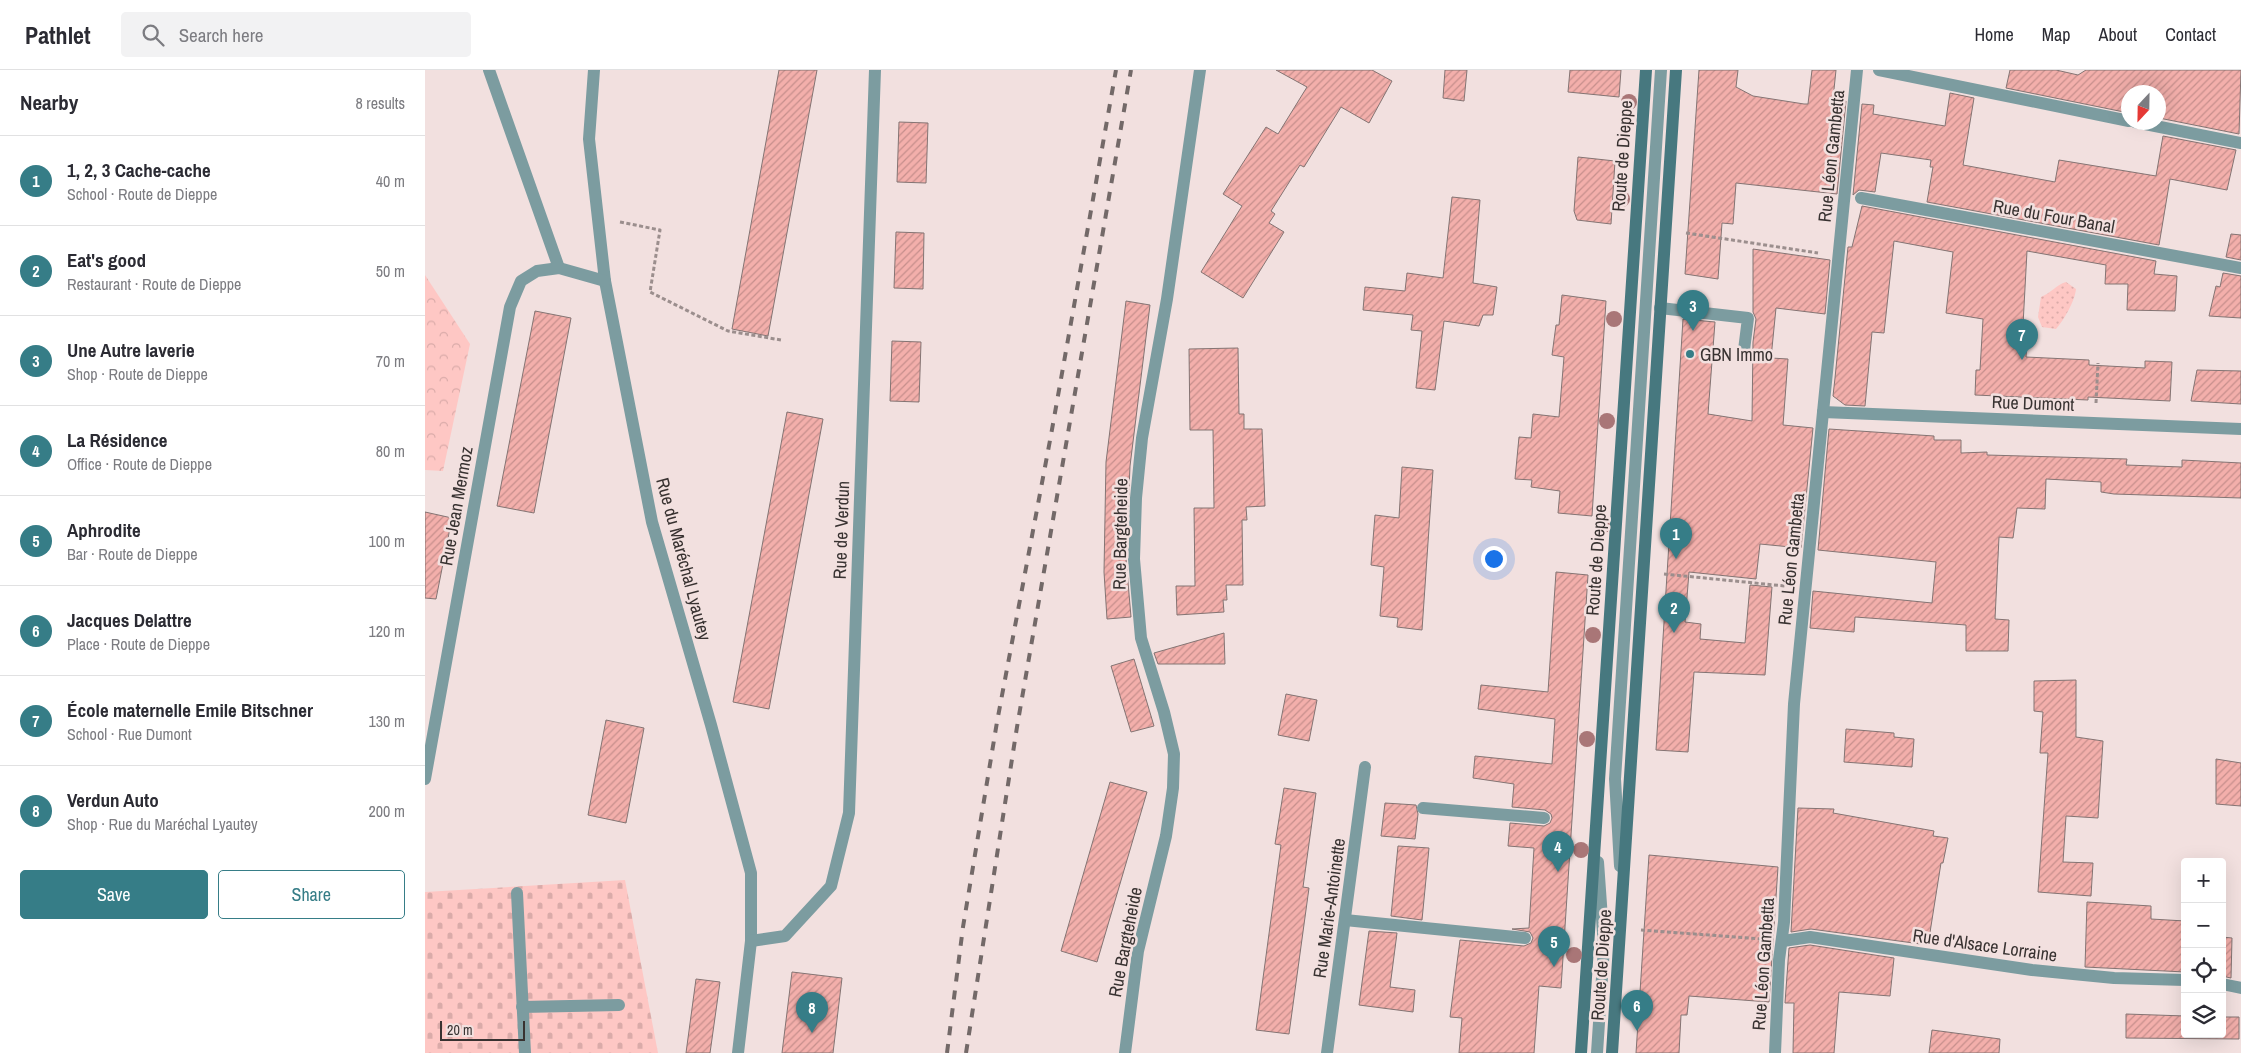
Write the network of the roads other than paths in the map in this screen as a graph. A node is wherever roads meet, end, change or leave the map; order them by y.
1 (489, 70) edge
2 (594, 70) edge
3 (875, 70) edge
4 (1200, 70) edge
5 (1645, 70) edge
6 (1661, 70) edge
7 (1676, 70) edge
8 (1857, 70) edge
9 (1879, 70) edge
10 (2121, 119) edge
11 (2166, 128) edge
12 (2241, 143) edge
13 (1861, 198) dead end
14 (559, 268) junction
15 (2241, 268) edge
16 (605, 281) junction
17 (1659, 308) junction
18 (1743, 350) dead end
19 (1823, 412) junction
20 (2241, 429) edge
21 (1365, 767) dead end
22 (425, 779) edge
23 (1423, 808) dead end
24 (1544, 818) dead end
25 (1595, 822) junction
26 (517, 893) dead end
27 (1622, 906) junction
28 (1345, 920) junction
29 (1525, 938) dead end
30 (751, 941) junction
31 (1783, 941) junction
32 (2181, 980) edge
33 (2226, 985) edge
34 (2241, 988) edge
35 (619, 1005) dead end
36 (522, 1007) junction
37 (525, 1053) edge
38 (738, 1053) edge
39 (1125, 1053) edge
40 (1327, 1053) edge
41 (1581, 1053) edge
42 (1597, 1053) edge
43 (1613, 1053) edge
44 (1775, 1053) edge

1 - 14 street
2 - 16 street, Rue du Maréchal Lyautey
3 - 30 street, Rue de Verdun
4 - 39 street, Rue Bargteheide
5 - 25 main road, Route de Dieppe
6 - 27 street
7 - 17 main road, Route de Dieppe
8 - 19 street, Rue Léon Gambetta
9 - 10 street
11 - 12 street
13 - 15 street, Rue du Four Banal
14 - 16 street, Rue Jean Mermoz
14 - 22 street, Rue Jean Mermoz
16 - 30 street, Rue du Maréchal Lyautey
17 - 18 street
17 - 27 main road, Route de Dieppe
19 - 20 street, Rue Dumont
19 - 31 street, Rue Léon Gambetta
21 - 28 street, Rue Marie-Antoinette
23 - 24 street
25 - 41 main road, Route de Dieppe
25 - 42 street
26 - 36 street
27 - 43 main road, Route de Dieppe
28 - 29 street
28 - 40 street, Rue Marie-Antoinette
30 - 38 street, Rue du Maréchal Lyautey
31 - 32 street, Rue d'Alsace Lorraine
31 - 44 street, Rue Léon Gambetta
33 - 34 street
35 - 36 street
36 - 37 street

